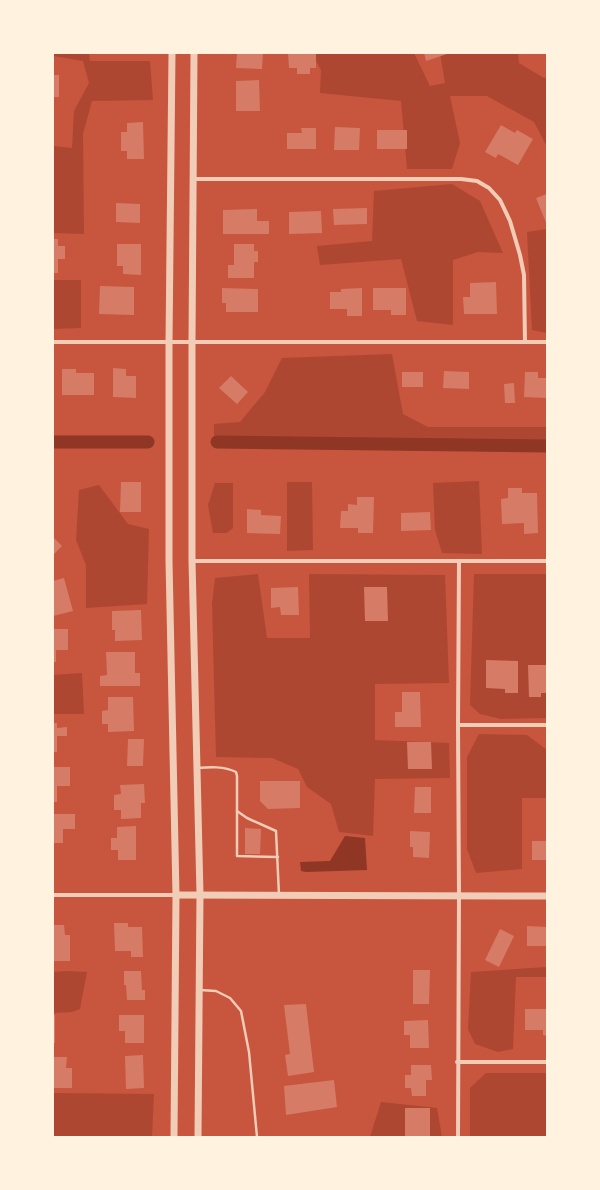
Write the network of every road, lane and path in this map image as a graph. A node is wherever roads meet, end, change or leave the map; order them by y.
1 (172, 53) edge
2 (194, 53) edge
3 (194, 179) junction
4 (53, 342) edge
5 (525, 342) junction
6 (547, 342) edge
7 (169, 343) junction
8 (192, 343) junction
9 (192, 561) junction
10 (459, 561) junction
11 (547, 562) edge
12 (458, 725) junction
13 (547, 725) edge
14 (197, 768) junction
15 (236, 811) junction
16 (278, 857) junction
17 (200, 894) junction
18 (53, 895) edge
19 (176, 895) junction
20 (279, 895) junction
21 (459, 896) junction
22 (547, 896) edge
23 (199, 990) junction
24 (457, 1062) junction
25 (547, 1062) edge
26 (174, 1137) edge
27 (198, 1137) edge
28 (257, 1137) edge
29 (458, 1137) edge

1 - 7 street
2 - 3 street
3 - 5 street
3 - 8 street
4 - 7 street
5 - 6 street
5 - 8 street
7 - 8 street
7 - 19 street
8 - 9 street
9 - 10 street
9 - 14 street
10 - 11 street
10 - 12 street
12 - 13 street
12 - 21 street
14 - 15 lane
14 - 17 street
15 - 16 lane
15 - 16 lane
16 - 20 lane
17 - 19 street
17 - 20 street
17 - 23 street
18 - 19 street
19 - 26 street
20 - 21 street
21 - 22 street
21 - 24 street
23 - 27 street
23 - 28 lane
24 - 25 street
24 - 29 street

